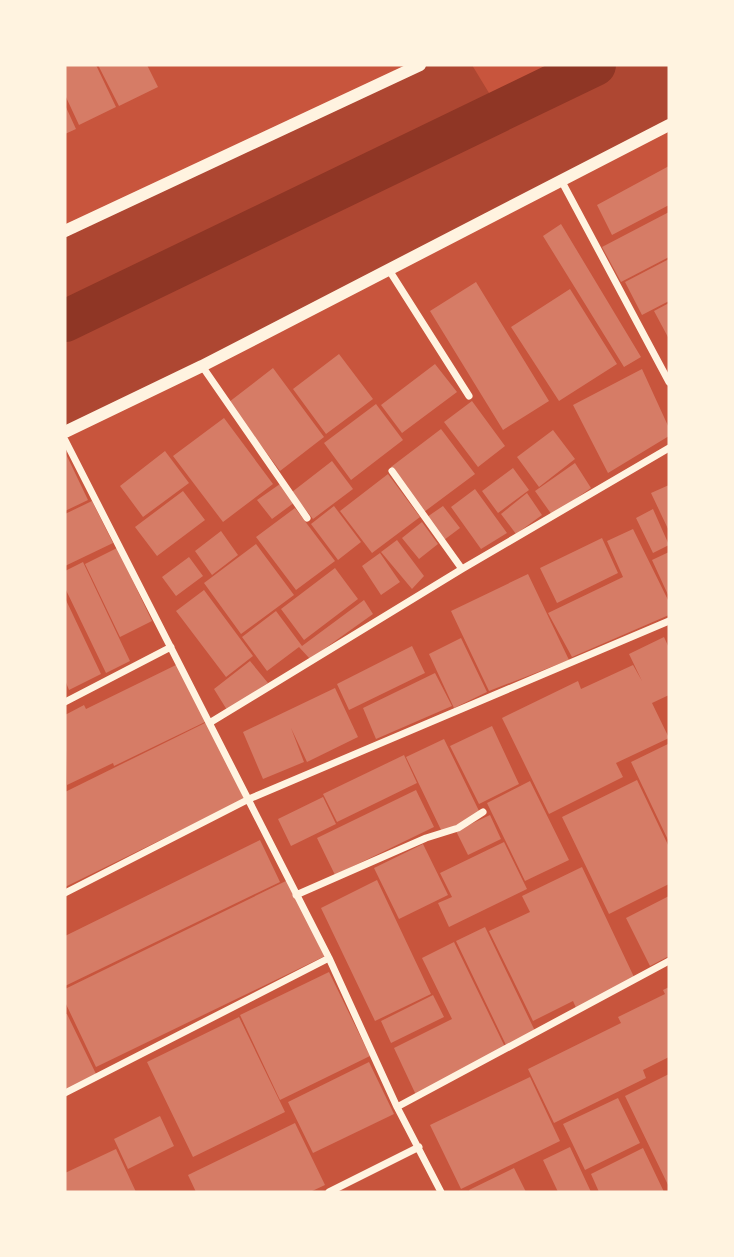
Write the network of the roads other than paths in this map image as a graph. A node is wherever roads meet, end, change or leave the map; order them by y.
1 (420, 65) edge
2 (669, 125) edge
3 (561, 180) junction
4 (65, 231) edge
5 (389, 270) junction
6 (202, 366) junction
7 (669, 382) edge
8 (469, 396) dead end
9 (65, 432) edge
10 (65, 440) edge
11 (669, 448) edge
12 (392, 471) dead end
13 (307, 518) dead end
14 (462, 569) junction
15 (669, 621) edge
16 (171, 647) junction
17 (65, 702) edge
18 (211, 722) junction
19 (249, 799) junction
20 (483, 812) dead end
21 (65, 893) edge
22 (296, 895) junction
23 (329, 958) junction
24 (669, 961) edge
25 (65, 1093) edge
26 (397, 1107) junction
27 (419, 1147) junction
28 (330, 1192) edge
29 (441, 1192) edge

1 - 4 street
2 - 3 street
3 - 5 street
3 - 7 street
5 - 6 street
5 - 8 street
6 - 9 street
6 - 13 street
10 - 16 street
11 - 14 street
12 - 14 street
14 - 18 street
15 - 19 street
16 - 17 street
16 - 18 street
18 - 19 street
19 - 21 street
19 - 22 street
20 - 22 street
22 - 23 street
23 - 25 street
23 - 26 street
24 - 26 street
26 - 27 street
27 - 28 street
27 - 29 street

